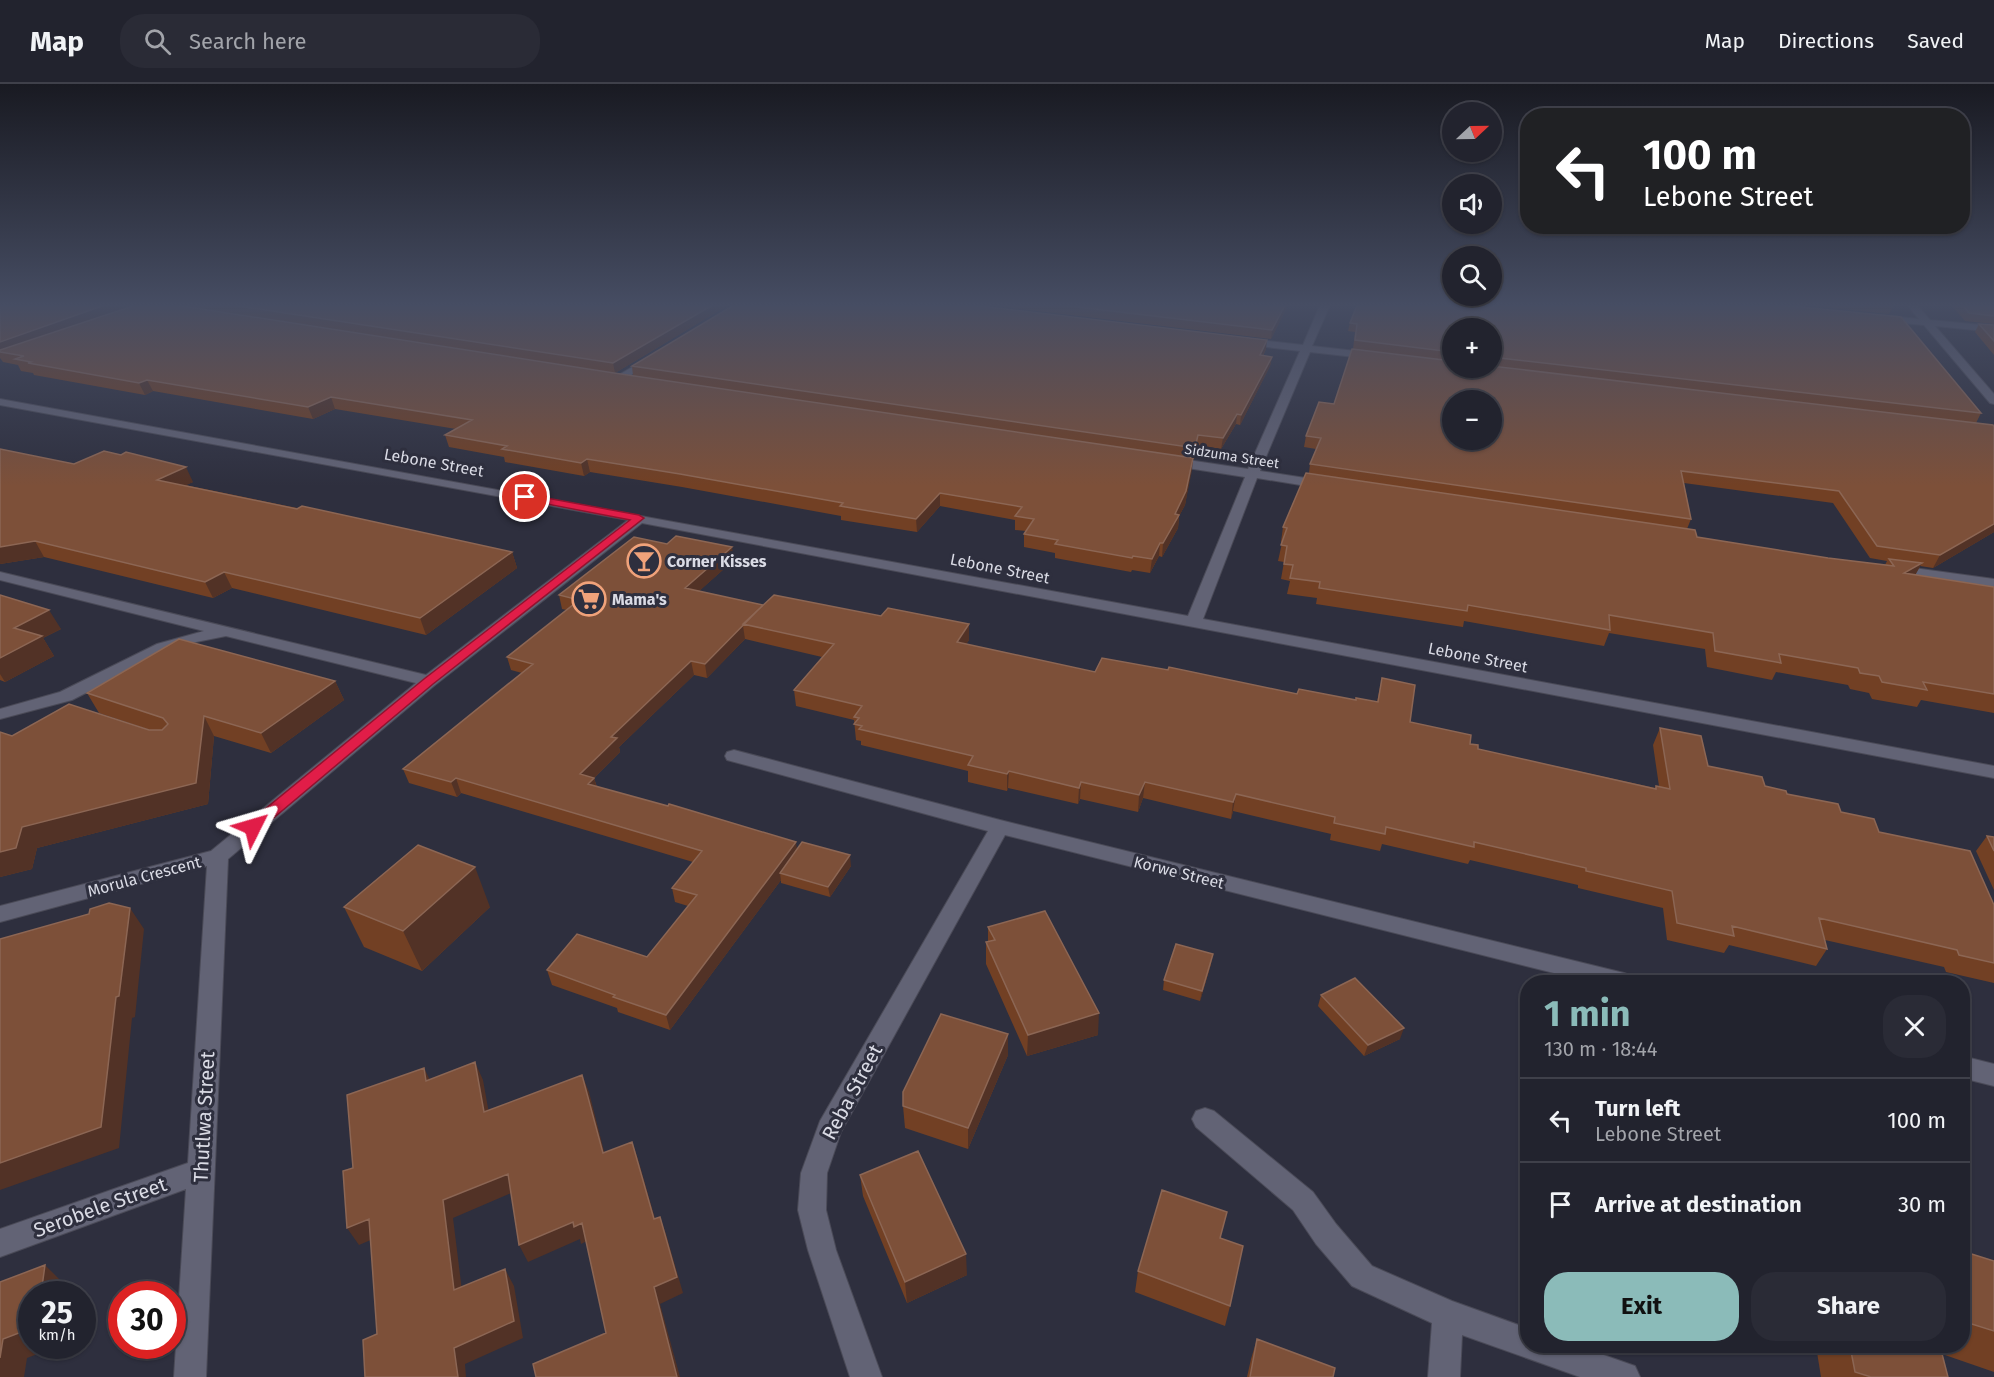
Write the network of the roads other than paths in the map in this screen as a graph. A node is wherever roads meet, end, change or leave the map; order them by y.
1 (635, 365) edge
2 (1299, 365) edge
3 (1963, 365) edge
4 (641, 382) edge
5 (1994, 401) edge
6 (0, 402) edge
7 (1158, 460) edge
8 (1252, 474) junction
9 (1334, 486) edge
10 (639, 518) junction
11 (1876, 567) edge
12 (0, 576) edge
13 (1994, 584) edge
14 (1194, 622) junction
15 (231, 634) junction
16 (429, 681) junction
17 (46, 704) junction
18 (69, 711) edge
19 (0, 714) edge
20 (734, 756) dead end
21 (1994, 772) edge
22 (999, 827) junction
23 (218, 856) junction
24 (0, 914) edge
25 (1596, 975) edge
26 (1970, 1069) edge
27 (1994, 1076) edge
28 (1205, 1119) dead end
29 (201, 1171) junction
30 (0, 1243) edge
31 (1448, 1315) junction
32 (1520, 1341) edge
33 (1555, 1353) edge
34 (190, 1377) edge
35 (866, 1377) edge
36 (1444, 1377) edge
37 (1624, 1377) edge

1 - 4 street
2 - 8 street
3 - 5 street
6 - 10 street, Lebone Street
7 - 8 street, Sidzuma Street
8 - 9 street, Sidzuma Street
8 - 14 street
10 - 14 street, Lebone Street
10 - 16 street, Morula Crescent
11 - 13 street
12 - 15 street
14 - 21 street, Lebone Street
15 - 16 street
15 - 17 street
16 - 23 street, Morula Crescent
17 - 18 street
17 - 19 street
20 - 22 street, Korwe Street
22 - 25 street, Korwe Street
22 - 35 street, Reba Street
23 - 24 street, Morula Crescent
23 - 29 street, Thutlwa Street
26 - 27 street
28 - 31 street
29 - 30 street, Serobele Street
29 - 34 street, Thutlwa Street
31 - 32 street
31 - 36 street
33 - 37 street

